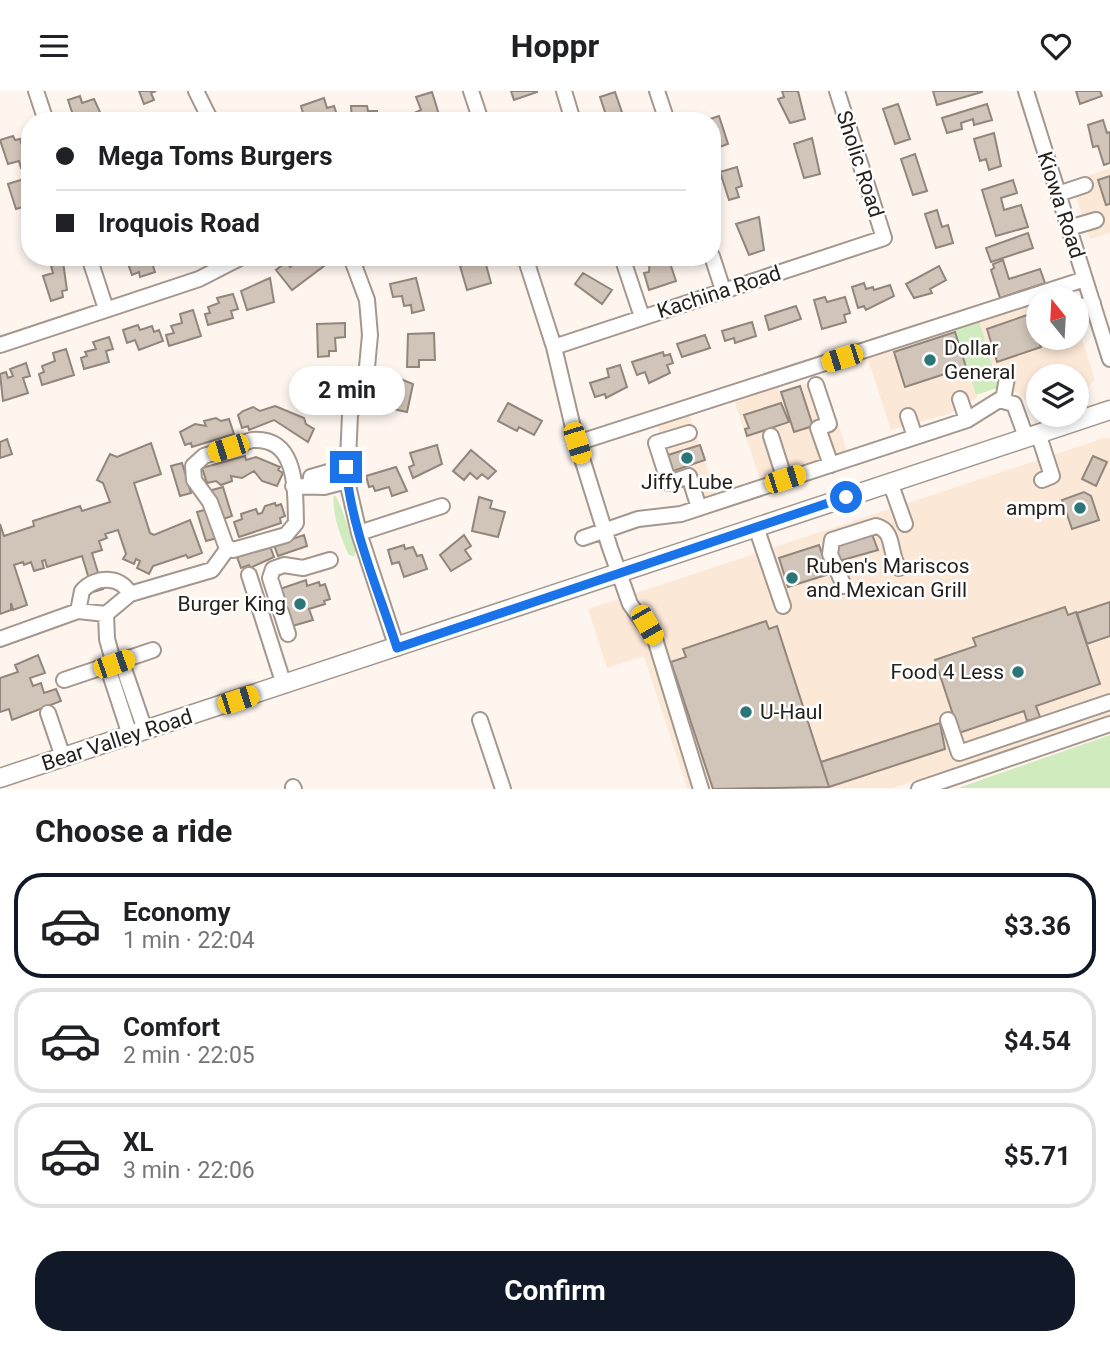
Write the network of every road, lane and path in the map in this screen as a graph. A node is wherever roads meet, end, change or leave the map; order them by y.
1 (36, 91) edge
2 (196, 91) edge
3 (471, 91) edge
4 (564, 91) edge
5 (657, 91) edge
6 (837, 91) edge
7 (1026, 91) edge
8 (43, 112) edge
9 (206, 112) edge
10 (478, 112) edge
11 (570, 112) edge
12 (664, 112) edge
13 (1085, 185) dead end
14 (1058, 194) junction
15 (1096, 220) dead end
16 (1069, 229) junction
17 (884, 238) joint
18 (92, 266) edge
19 (224, 266) edge
20 (354, 266) edge
21 (528, 266) edge
22 (625, 266) edge
23 (715, 266) edge
24 (1085, 279) junction
25 (723, 290) junction
26 (1093, 303) junction
27 (1089, 304) edge
28 (106, 309) junction
29 (642, 317) junction
30 (1104, 321) edge
31 (0, 345) edge
32 (554, 347) junction
33 (1110, 359) edge
34 (1007, 378) dead end
35 (816, 385) dead end
36 (960, 399) dead end
37 (1003, 400) junction
38 (1110, 410) edge
39 (908, 416) dead end
40 (967, 420) junction
41 (689, 433) dead end
42 (1032, 435) junction
43 (771, 436) dead end
44 (915, 437) junction
45 (577, 443) junction
46 (831, 465) junction
47 (347, 474) junction
48 (785, 479) junction
49 (1042, 479) dead end
50 (890, 482) junction
51 (293, 486) junction
52 (442, 506) dead end
53 (699, 508) junction
54 (905, 524) dead end
55 (756, 527) junction
56 (605, 530) junction
57 (359, 533) junction
58 (583, 538) dead end
59 (228, 548) junction
60 (330, 560) dead end
61 (899, 568) dead end
62 (618, 573) junction
63 (249, 575) dead end
64 (845, 586) dead end
65 (130, 594) junction
66 (783, 606) dead end
67 (78, 611) junction
68 (106, 614) junction
69 (288, 634) dead end
70 (0, 639) edge
71 (397, 648) junction
72 (153, 650) dead end
73 (114, 664) junction
74 (64, 680) dead end
75 (284, 685) junction
76 (1110, 702) edge
77 (47, 713) dead end
78 (481, 720) dead end
79 (948, 720) dead end
80 (1110, 724) edge
81 (137, 733) junction
82 (62, 757) junction
83 (0, 778) edge
84 (503, 789) edge
85 (701, 789) edge
86 (919, 789) edge

1 - 8 street
2 - 9 street
3 - 10 street
4 - 11 street
5 - 12 street
6 - 17 street, Sholic Road
7 - 14 street, Kiowa Road
13 - 14 street
14 - 16 street, Kiowa Road
15 - 16 street
16 - 24 street, Kiowa Road
17 - 25 street, Kachina Road
18 - 28 street
19 - 28 street
20 - 47 street
21 - 32 street
22 - 29 street
23 - 25 street
24 - 26 street, Kiowa Road
24 - 45 street
25 - 29 street, Kachina Road
26 - 27 street
26 - 30 street, Kiowa Road
28 - 31 street
29 - 32 street, Kachina Road
30 - 33 street, Kiowa Road
32 - 45 street
34 - 37 street
35 - 46 street
36 - 40 street
37 - 40 street
37 - 42 street
38 - 42 main road, Bear Valley Road
39 - 44 street
40 - 44 street
41 - 53 street
42 - 49 street
42 - 50 main road, Bear Valley Road
43 - 48 street
44 - 46 street
45 - 56 street
46 - 48 street
47 - 51 street
47 - 57 street
48 - 53 street
50 - 54 street
50 - 55 main road, Bear Valley Road
51 - 59 street
51 - 59 street
52 - 57 street
53 - 56 street
55 - 62 main road, Bear Valley Road
55 - 66 street
56 - 58 street
56 - 62 street
57 - 71 street
59 - 65 street
60 - 69 street
61 - 64 street
62 - 71 main road, Bear Valley Road
62 - 85 street
63 - 75 street
65 - 67 street
65 - 68 street
67 - 68 street
67 - 70 street
68 - 73 street
71 - 75 main road, Bear Valley Road
72 - 73 street
73 - 74 street
73 - 81 street
75 - 81 main road, Bear Valley Road
76 - 79 street
77 - 82 street
78 - 84 street
80 - 86 street
81 - 82 main road, Bear Valley Road
82 - 83 main road, Bear Valley Road

